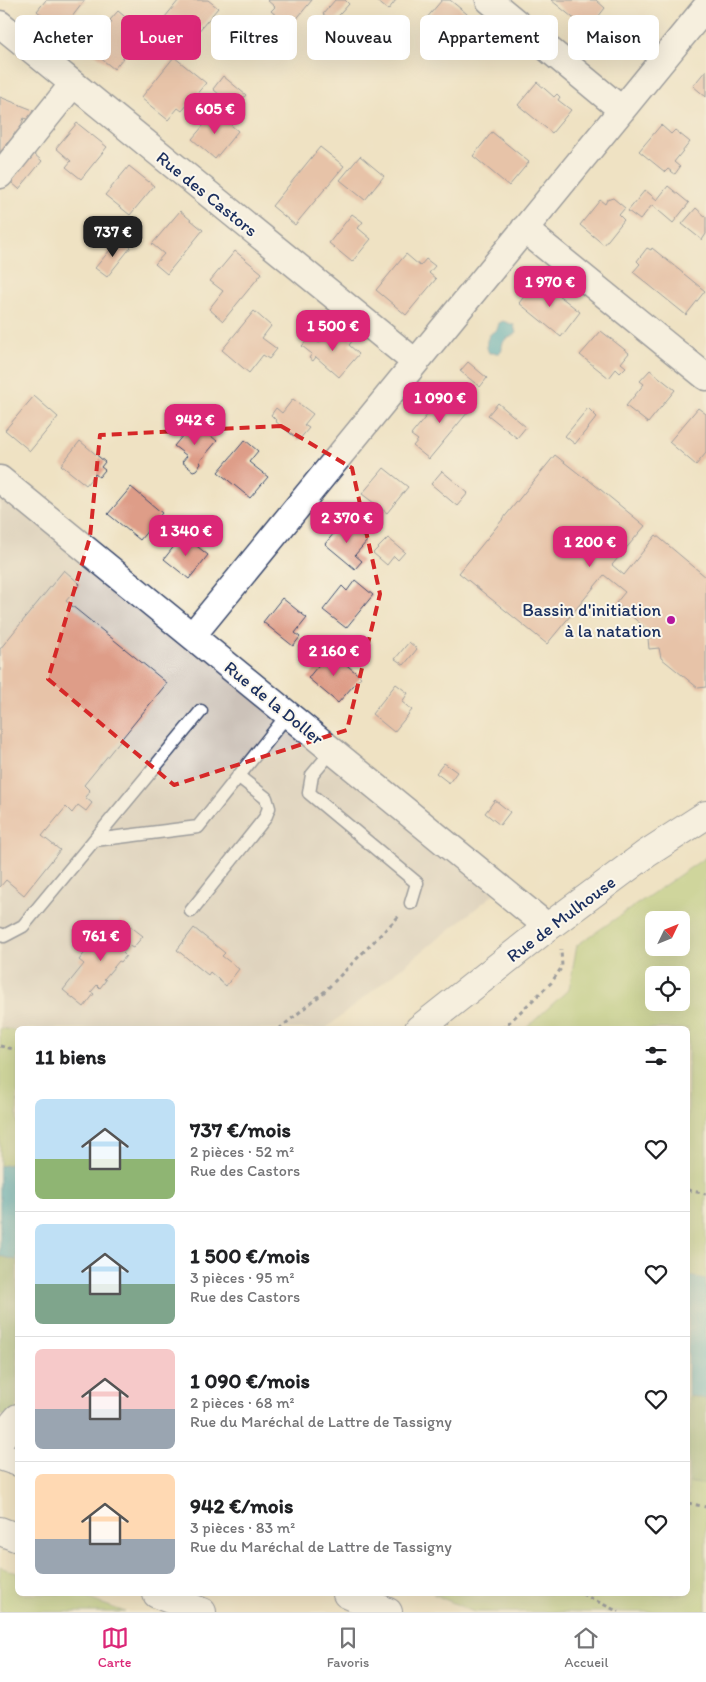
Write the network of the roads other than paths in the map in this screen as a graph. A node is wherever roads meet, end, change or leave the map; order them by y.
1 (489, 0) edge
2 (706, 7) edge
3 (0, 24) edge
4 (73, 84) junction
5 (622, 110) junction
6 (0, 175) edge
7 (524, 229) junction
8 (415, 362) junction
9 (706, 377) edge
10 (0, 479) edge
11 (192, 636) junction
12 (201, 711) dead end
13 (288, 714) junction
14 (332, 750) junction
15 (238, 776) junction
16 (706, 815) edge
17 (94, 840) junction
18 (411, 903) road end
19 (191, 911) dead end
20 (548, 927) junction
21 (0, 934) edge
22 (423, 1026) edge
23 (15, 1422) edge
24 (0, 1439) edge
25 (0, 1456) edge
26 (15, 1461) edge
27 (0, 1531) edge
28 (15, 1537) edge
29 (161, 1596) edge
30 (352, 1596) edge
31 (202, 1612) edge
32 (388, 1612) edge

1 - 5 street
2 - 5 street
3 - 4 street, Rue des Castors
4 - 6 street
4 - 8 street, Rue des Castors
5 - 7 street
7 - 8 street
7 - 9 street
8 - 11 street
10 - 11 street, Rue de la Doller
11 - 13 street, Rue de la Doller
12 - 17 lane
13 - 14 street, Rue de la Doller
13 - 15 lane
14 - 18 lane
14 - 20 street, Rue de la Doller
15 - 17 lane
15 - 19 lane
16 - 20 main road, Rue de Mulhouse
17 - 21 lane
20 - 22 main road, Rue de Mulhouse
23 - 24 main road
25 - 26 main road
27 - 28 main road
29 - 31 main road
30 - 32 main road

